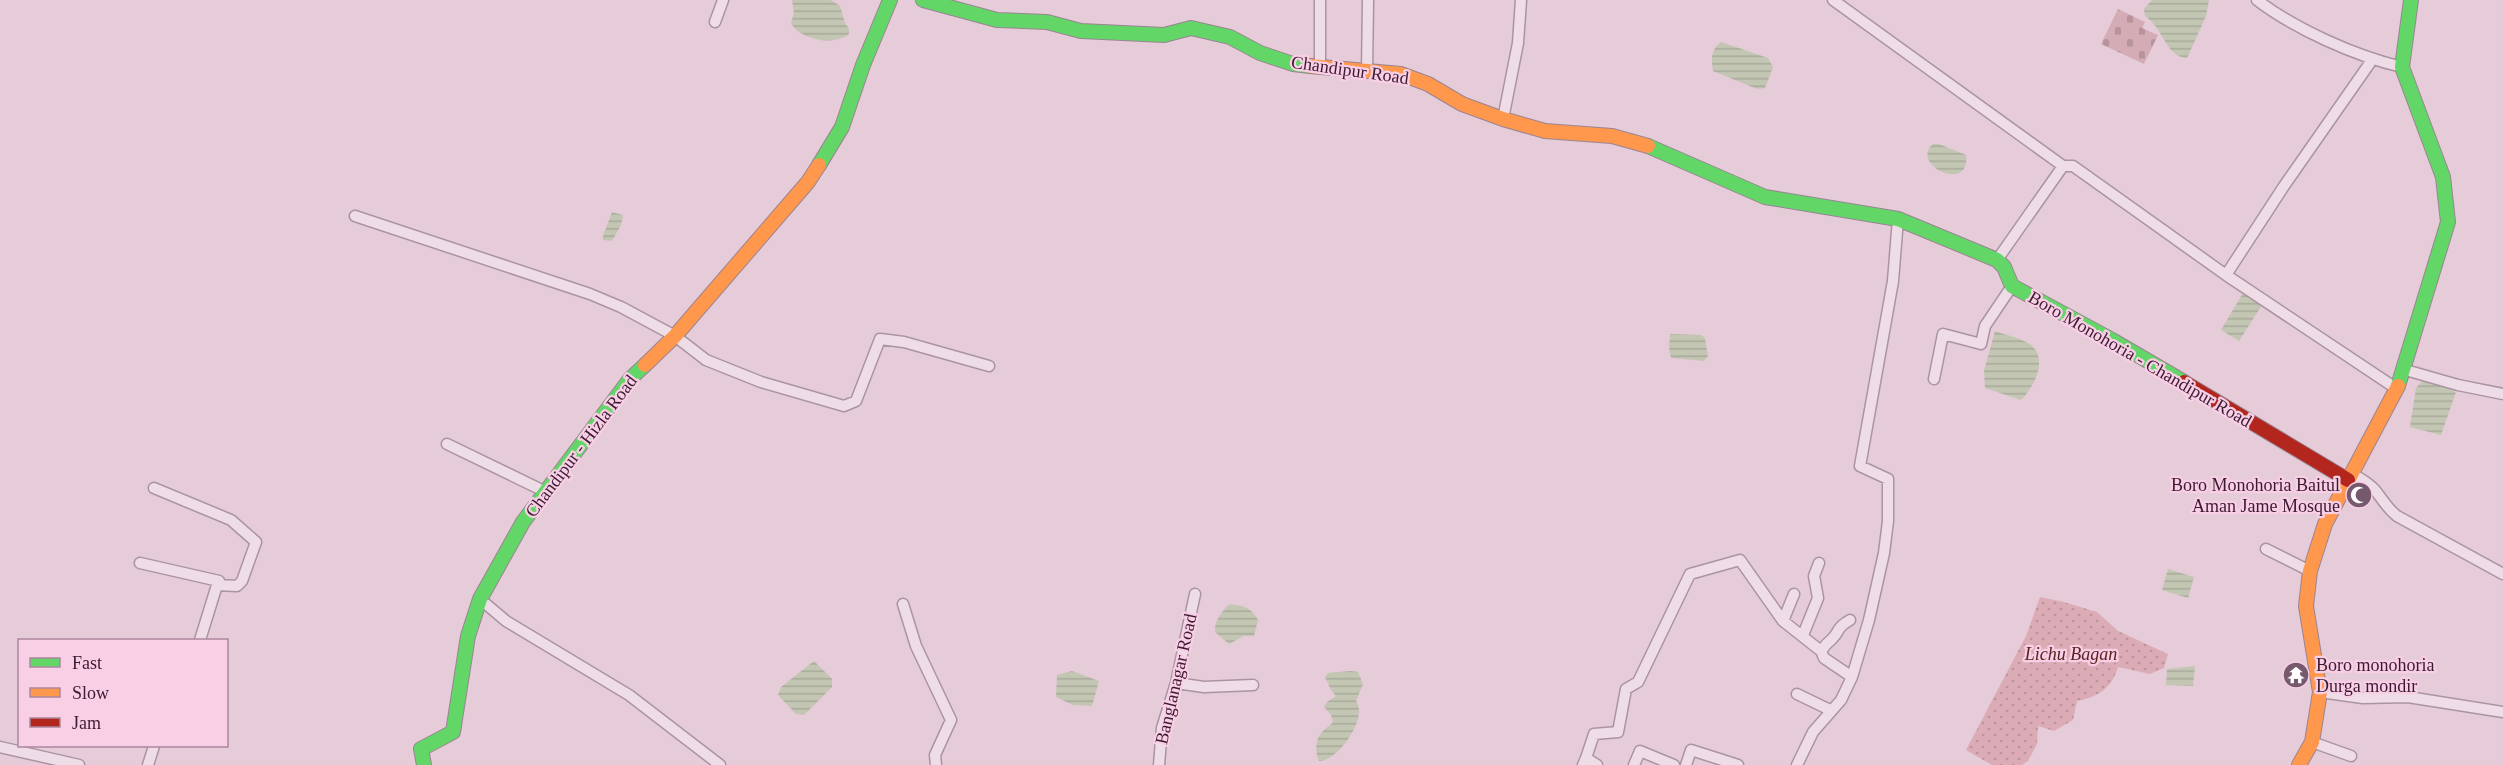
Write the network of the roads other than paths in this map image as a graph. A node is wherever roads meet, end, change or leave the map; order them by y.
1 (723, 0) edge
2 (890, 0) edge
3 (923, 0) edge
4 (1320, 0) edge
5 (1368, 0) edge
6 (1521, 0) edge
7 (1833, 0) edge
8 (2257, 0) edge
9 (2411, 0) edge
10 (715, 22) dead end
11 (2372, 60) junction
12 (1320, 67) junction
13 (2402, 67) junction
14 (1367, 72) junction
15 (1503, 119) junction
16 (2063, 166) junction
17 (355, 216) dead end
18 (1898, 219) junction
19 (1997, 260) junction
20 (2226, 275) junction
21 (2012, 286) junction
22 (675, 336) junction
23 (989, 366) dead end
24 (2402, 369) junction
25 (1934, 379) dead end
26 (2397, 389) junction
27 (2503, 394) edge
28 (447, 444) dead end
29 (2350, 477) junction
30 (154, 488) dead end
31 (546, 492) junction
32 (2266, 549) dead end
33 (140, 563) dead end
34 (1819, 563) dead end
35 (2310, 571) junction
36 (2503, 574) edge
37 (218, 585) junction
38 (1195, 594) dead end
39 (1794, 594) dead end
40 (480, 599) junction
41 (903, 604) dead end
42 (1850, 620) dead end
43 (1783, 621) junction
44 (1803, 635) junction
45 (200, 639) edge
46 (1821, 651) junction
47 (1851, 677) junction
48 (1176, 683) junction
49 (1253, 685) dead end
50 (2320, 692) junction
51 (1797, 694) dead end
52 (1830, 710) junction
53 (2503, 712) edge
54 (2312, 742) junction
55 (0, 747) edge
56 (154, 747) edge
57 (2351, 756) dead end
58 (1584, 762) edge
59 (79, 765) edge
60 (148, 765) edge
61 (424, 765) edge
62 (720, 765) edge
63 (936, 765) edge
64 (1159, 765) edge
65 (1598, 765) edge
66 (1634, 765) edge
67 (1674, 765) edge
68 (1686, 765) edge
69 (1738, 765) edge
70 (1797, 765) edge
71 (2300, 765) edge

1 - 10 street
2 - 22 street, Chandipur - Hizla Road
3 - 12 street, Chandipur Road
4 - 12 street
5 - 14 street
6 - 15 street
7 - 16 street
8 - 11 street
9 - 13 street
11 - 13 street
11 - 20 street
12 - 14 street, Chandipur Road
13 - 24 street
14 - 15 street, Chandipur Road
15 - 18 street, Chandipur Road
16 - 19 street
16 - 20 street
17 - 22 street
18 - 19 street
18 - 47 street
19 - 21 street, Boro Monohoria - Chandipur Road
20 - 26 street
21 - 25 street
21 - 29 street, Boro Monohoria - Chandipur Road
22 - 23 street
22 - 31 street, Chandipur - Hizla Road
24 - 26 street
24 - 27 street
26 - 29 street
28 - 31 street
29 - 35 street
29 - 36 street
30 - 37 street
31 - 40 street, Chandipur - Hizla Road
32 - 35 street
33 - 37 street
34 - 44 street
35 - 50 street
37 - 45 street
38 - 48 street, Banglanagar Road
39 - 43 street
40 - 61 street, Chandipur - Hizla Road
40 - 62 street
41 - 63 street
42 - 46 street
43 - 44 street
43 - 58 street
44 - 46 street
46 - 47 street
47 - 52 street
48 - 49 street
48 - 64 street, Banglanagar Road
50 - 53 street
50 - 54 street
51 - 52 street
52 - 70 street
54 - 57 street
54 - 71 street
55 - 59 street
56 - 60 street
58 - 65 street
66 - 67 street
68 - 69 street

